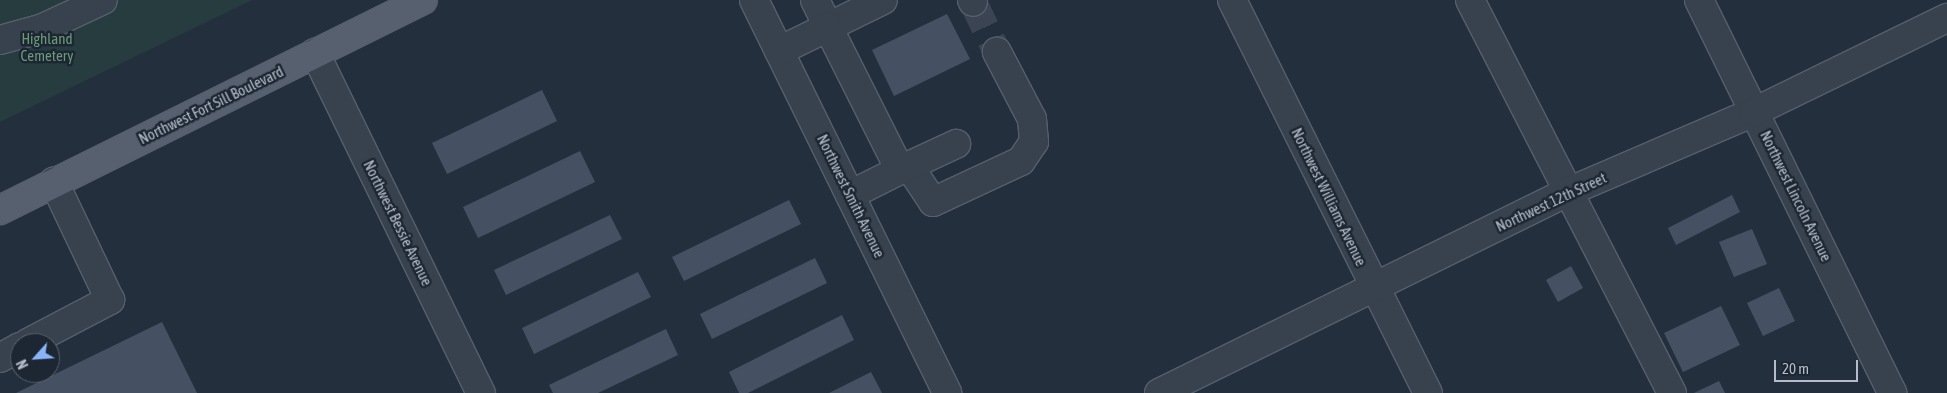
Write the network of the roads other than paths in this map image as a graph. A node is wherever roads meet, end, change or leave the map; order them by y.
1 (103, 0) edge
2 (423, 0) edge
3 (754, 0) edge
4 (814, 0) edge
5 (1232, 0) edge
6 (1470, 0) edge
7 (1699, 0) edge
8 (867, 3) edge
9 (1947, 18) edge
10 (828, 27) junction
11 (0, 40) edge
12 (780, 51) junction
13 (997, 52) tunnel mouth
14 (315, 53) junction
15 (1754, 112) junction
16 (956, 144) dead end
17 (905, 168) junction
18 (54, 182) junction
19 (1570, 191) junction
20 (850, 195) junction
21 (0, 210) edge
22 (1374, 288) junction
23 (47, 333) edge
24 (1191, 386) edge
25 (481, 393) edge
26 (947, 393) edge
27 (1159, 393) edge
28 (1428, 393) edge
29 (1672, 393) edge
30 (1892, 393) edge

1 - 11 street
2 - 14 main road, Northwest Fort Sill Boulevard
3 - 12 street, Northwest Smith Avenue
4 - 10 street
5 - 22 street, Northwest Williams Avenue
6 - 19 street
7 - 15 street, Northwest Lincoln Avenue
8 - 10 street
9 - 15 street, Northwest 12th Street
10 - 12 street
10 - 17 street
12 - 20 street, Northwest Smith Avenue
13 - 17 street
14 - 18 main road, Northwest Fort Sill Boulevard
14 - 25 street, Northwest Bessie Avenue
15 - 19 street, Northwest 12th Street
15 - 30 street, Northwest Lincoln Avenue
16 - 17 street
17 - 20 street
18 - 21 main road, Northwest Fort Sill Boulevard
18 - 23 street
19 - 22 street, Northwest 12th Street
19 - 29 street
20 - 26 street, Northwest Smith Avenue
22 - 24 street, Northwest 12th Street
22 - 28 street, Northwest Williams Avenue
24 - 27 street, Northwest 12th Street

